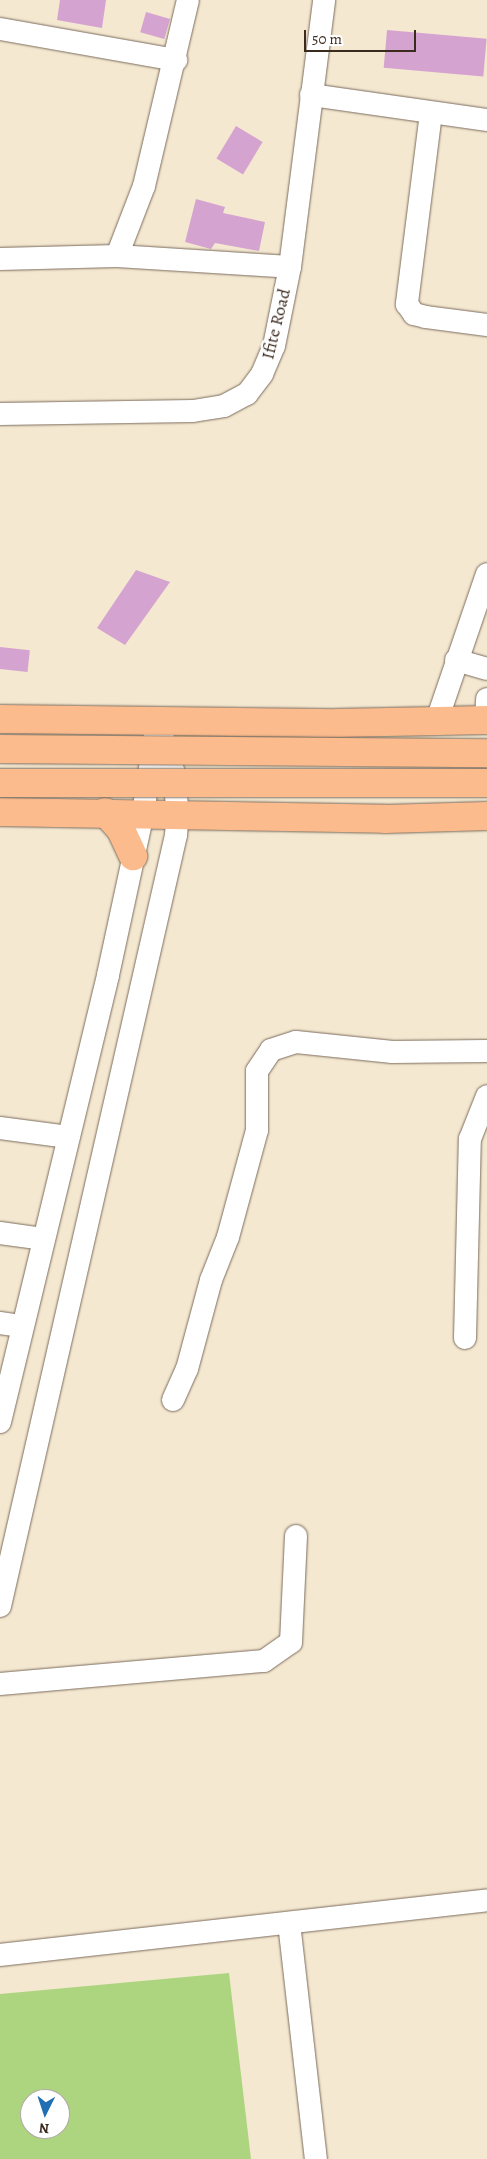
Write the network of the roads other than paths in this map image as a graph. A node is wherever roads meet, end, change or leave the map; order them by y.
1 (188, 0) edge
2 (324, 0) edge
3 (0, 29) edge
4 (176, 60) junction
5 (311, 95) junction
6 (431, 113) junction
7 (487, 120) edge
8 (117, 256) junction
9 (0, 259) edge
10 (290, 267) junction
11 (487, 325) edge
12 (0, 414) edge
13 (487, 574) edge
14 (480, 613) edge
15 (456, 660) junction
16 (487, 669) edge
17 (486, 713) edge
18 (0, 719) edge
19 (157, 719) junction
20 (437, 720) junction
21 (0, 749) edge
22 (487, 753) edge
23 (0, 783) edge
24 (487, 783) edge
25 (0, 812) edge
26 (105, 812) junction
27 (143, 813) junction
28 (178, 814) junction
29 (487, 816) edge
30 (134, 856) junction
31 (487, 1051) edge
32 (487, 1096) edge
33 (0, 1128) edge
34 (68, 1137) junction
35 (0, 1233) edge
36 (43, 1239) junction
37 (0, 1323) edge
38 (22, 1326) junction
39 (465, 1338) dead end
40 (173, 1400) dead end
41 (0, 1422) edge
42 (296, 1536) dead end
43 (0, 1606) edge
44 (0, 1684) edge
45 (487, 1900) edge
46 (289, 1923) junction
47 (0, 1955) edge
48 (316, 2159) edge

1 - 4 street
2 - 5 street, Ifite Road
3 - 4 street
4 - 8 street
5 - 6 street
5 - 10 street, Ifite Road
6 - 7 street
6 - 11 street
8 - 9 street
8 - 10 street
10 - 12 street, Ifite Road
13 - 14 street
14 - 15 street
15 - 16 street
15 - 20 street
17 - 20 highway
18 - 19 highway
19 - 20 highway
19 - 27 street
19 - 28 street
21 - 22 highway, bridge
23 - 24 highway, bridge
25 - 26 highway
26 - 27 highway
26 - 30 highway
27 - 28 highway
27 - 30 street
28 - 29 highway
28 - 43 street
30 - 34 street
31 - 40 street
32 - 39 street
33 - 34 street
34 - 36 street
35 - 36 street
36 - 38 street
37 - 38 street
38 - 41 street
42 - 44 street
45 - 46 street
46 - 47 street
46 - 48 street

